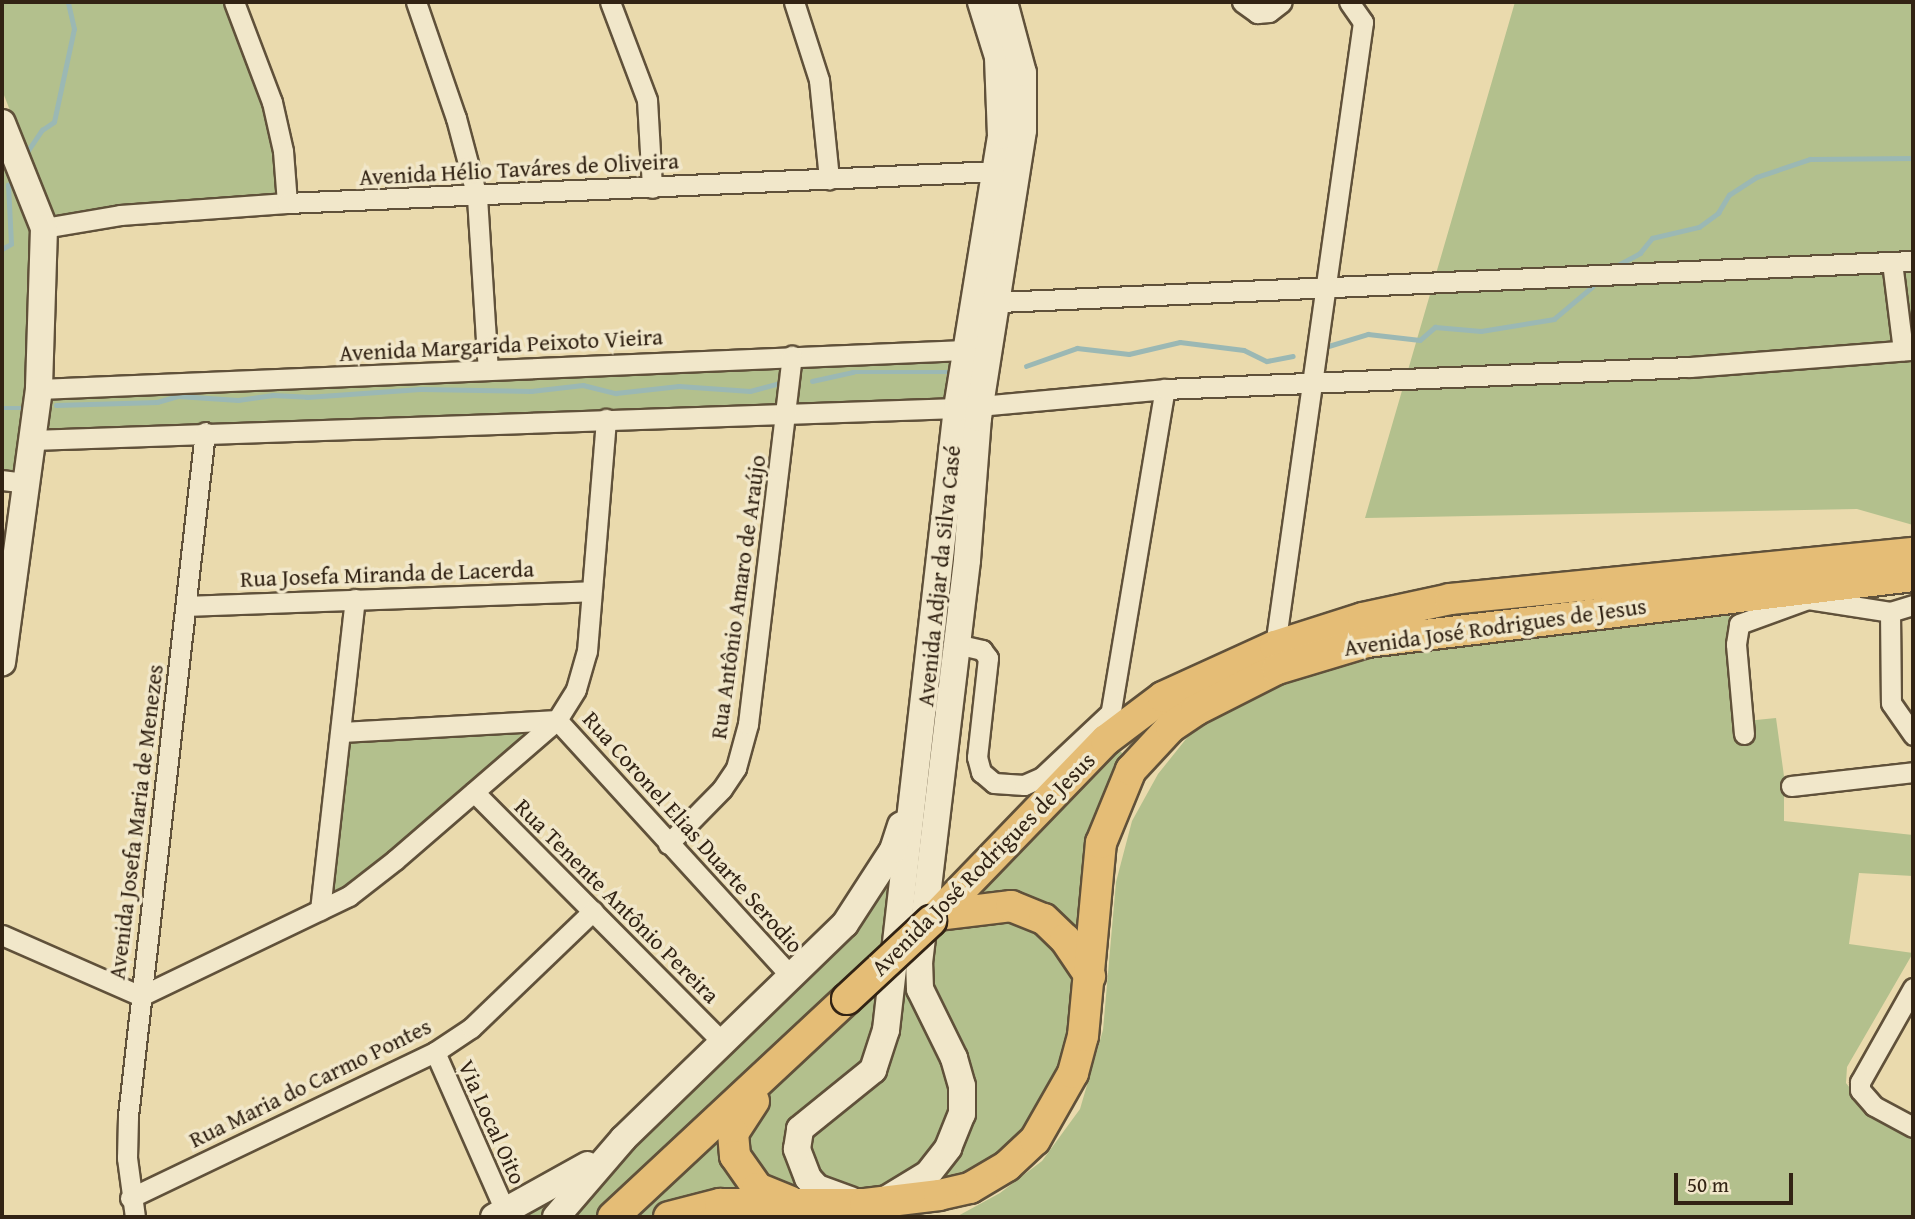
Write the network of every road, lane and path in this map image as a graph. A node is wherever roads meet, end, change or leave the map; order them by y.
1 (234, 2) edge
2 (416, 2) edge
3 (610, 2) edge
4 (793, 2) edge
5 (981, 2) edge
6 (1004, 2) edge
7 (1242, 2) edge
8 (1282, 2) edge
9 (1349, 2) edge
10 (1012, 77) junction
11 (2, 123) edge
12 (997, 171) junction
13 (829, 179) junction
14 (652, 188) junction
15 (477, 197) junction
16 (287, 203) junction
17 (44, 228) junction
18 (1913, 261) edge
19 (1892, 262) junction
20 (1323, 289) junction
21 (999, 302) junction
22 (965, 350) junction
23 (1908, 350) edge
24 (792, 356) junction
25 (488, 370) junction
26 (1309, 383) junction
27 (39, 389) junction
28 (1165, 389) junction
29 (968, 407) junction
30 (788, 414) junction
31 (606, 419) junction
32 (205, 432) junction
33 (32, 440) junction
34 (14, 482) edge
35 (1913, 553) edge
36 (1913, 576) edge
37 (589, 591) junction
38 (1806, 593) junction
39 (355, 599) junction
40 (1913, 605) edge
41 (187, 606) junction
42 (1890, 612) junction
43 (956, 644) junction
44 (1275, 646) junction
45 (3, 650) edge
46 (557, 720) junction
47 (1107, 727) junction
48 (342, 732) junction
49 (1744, 734) dead end
50 (1913, 735) edge
51 (919, 763) junction
52 (1913, 772) edge
53 (1791, 786) dead end
54 (474, 792) junction
55 (668, 844) junction
56 (320, 910) junction
57 (593, 911) junction
58 (934, 918) junction
59 (2, 935) edge
60 (1090, 976) junction
61 (792, 977) junction
62 (1913, 988) edge
63 (141, 996) junction
64 (724, 1044) junction
65 (435, 1052) junction
66 (772, 1070) junction
67 (1913, 1127) edge
68 (622, 1139) junction
69 (130, 1198) junction
70 (873, 1203) junction
71 (806, 1205) junction
72 (499, 1214) edge
73 (135, 1217) edge
74 (556, 1217) edge
75 (613, 1217) edge
76 (669, 1217) edge

1 - 16 street
2 - 15 street
3 - 14 street
4 - 13 street
5 - 10 main road
6 - 10 main road
7 - 8 street
9 - 20 street
10 - 12 main road, Avenida Adjar da Silva Casé
10 - 21 main road, Avenida Adjar da Silva Casé
11 - 17 main road
12 - 13 street, Avenida Hélio Taváres de Oliveira
12 - 22 main road, Avenida Adjar da Silva Casé
13 - 14 street, Avenida Hélio Taváres de Oliveira
14 - 15 street, Avenida Hélio Taváres de Oliveira
15 - 16 street, Avenida Hélio Taváres de Oliveira
15 - 25 street
16 - 17 street, Avenida Hélio Taváres de Oliveira
17 - 27 main road
18 - 19 street
19 - 20 street
19 - 23 street
20 - 21 street
20 - 26 street
21 - 29 main road, Avenida Adjar da Silva Casé
22 - 24 street, Avenida Margarida Peixoto Vieira
22 - 29 main road, Avenida Adjar da Silva Casé
23 - 26 street
24 - 25 street, Avenida Margarida Peixoto Vieira
24 - 30 street, Rua Antônio Amaro de Araújo
25 - 27 street, Avenida Margarida Peixoto Vieira
26 - 28 street
26 - 44 street
27 - 33 main road
28 - 29 street
28 - 47 street
29 - 30 street
29 - 43 main road, Avenida Adjar da Silva Casé
29 - 51 main road, Avenida Adjar da Silva Casé
30 - 31 street
30 - 55 street, Rua Antônio Amaro de Araújo
31 - 32 street
31 - 37 street
32 - 33 street
32 - 41 street, Avenida Josefa Maria de Menezes
33 - 34 main road
34 - 45 main road
35 - 44 main road, Avenida José Rodrigues de Jesus
36 - 38 main road, Avenida José Rodrigues de Jesus
37 - 39 street, Rua Josefa Miranda de Lacerda
37 - 46 street
38 - 42 street
38 - 49 street
38 - 60 main road, Avenida José Rodrigues de Jesus
39 - 41 street, Rua Josefa Miranda de Lacerda
39 - 48 street
40 - 42 street
41 - 63 street, Avenida Josefa Maria de Menezes
42 - 50 street
43 - 47 street
43 - 70 main road, Avenida Adjar da Silva Casé
44 - 47 main road, Avenida José Rodrigues de Jesus
46 - 48 street
46 - 54 street
46 - 55 street, Rua Coronel Elias Duarte Serodio
47 - 58 main road, Avenida José Rodrigues de Jesus
48 - 56 street
51 - 61 main road
51 - 70 main road, Avenida Adjar da Silva Casé
52 - 53 street
54 - 56 street
54 - 57 street, Rua Tenente Antônio Pereira
55 - 61 street, Rua Coronel Elias Duarte Serodio
56 - 63 street
57 - 64 street, Rua Tenente Antônio Pereira
57 - 65 street, Rua Maria do Carmo Pontes
58 - 60 main road
58 - 66 main road, Avenida José Rodrigues de Jesus, bridge
59 - 63 street
60 - 70 main road, Avenida José Rodrigues de Jesus
61 - 64 main road
62 - 67 street
63 - 69 street, Avenida Josefa Maria de Menezes
64 - 68 main road
65 - 69 street, Rua Maria do Carmo Pontes
65 - 72 street, Via Local Oito
66 - 71 main road
66 - 75 main road, Avenida José Rodrigues de Jesus
68 - 72 main road
68 - 74 main road
69 - 73 street, Avenida Josefa Maria de Menezes
70 - 71 main road, Avenida José Rodrigues de Jesus
71 - 76 main road, Avenida José Rodrigues de Jesus

